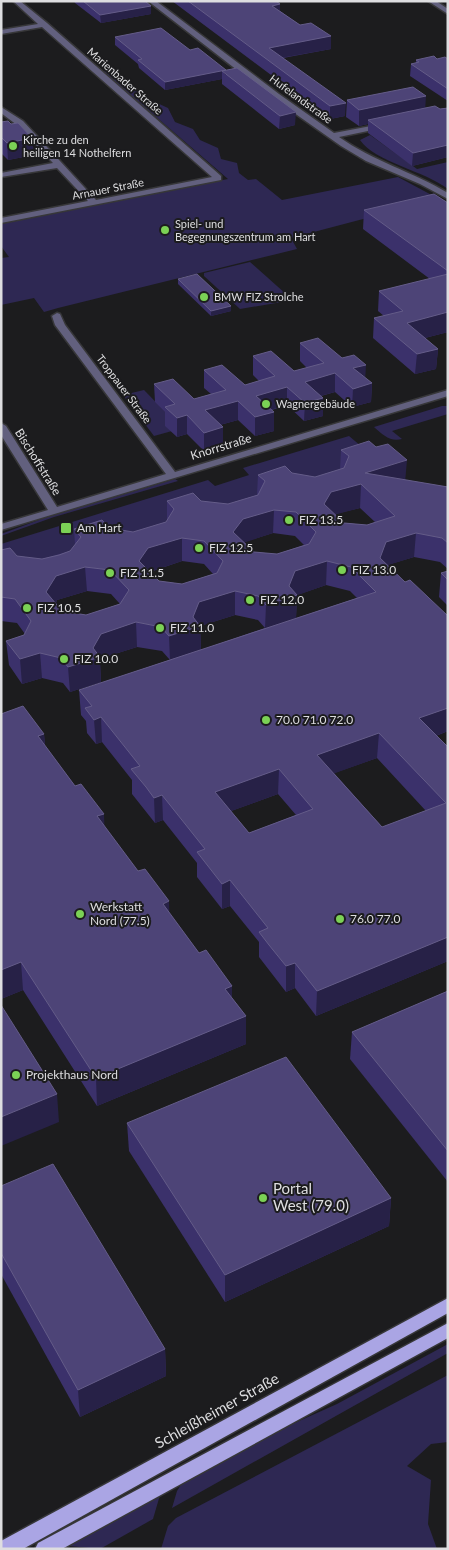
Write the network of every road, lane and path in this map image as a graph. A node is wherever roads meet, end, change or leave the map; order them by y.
1 (16, 1) edge
2 (151, 1) edge
3 (431, 1) edge
4 (448, 12) edge
5 (44, 25) junction
6 (1, 32) edge
7 (1, 109) edge
8 (15, 119) junction
9 (1, 122) edge
10 (391, 124) edge
11 (333, 136) junction
12 (58, 164) junction
13 (1, 175) edge
14 (218, 178) joint
15 (448, 197) edge
16 (94, 203) junction
17 (1, 221) edge
18 (57, 316) dead end
19 (448, 393) edge
20 (3, 433) edge
21 (173, 476) junction
22 (54, 510) junction
23 (1, 527) edge
24 (448, 1305) edge
25 (448, 1330) edge
26 (5, 1549) edge
27 (44, 1549) edge

1 - 5 street, Marienbader Straße
2 - 11 street, Hufelandstraße
3 - 4 street
5 - 6 street
5 - 14 street, Marienbader Straße
7 - 8 street
8 - 9 street
8 - 12 street
10 - 11 street
11 - 15 street, Hufelandstraße
12 - 13 street
12 - 16 street
14 - 16 street, Arnauer Straße
16 - 17 street, Arnauer Straße
18 - 21 street, Troppauer Straße
19 - 21 street, Knorrstraße
20 - 22 street, Bischoffstraße
21 - 22 street, Knorrstraße
22 - 23 street, Knorrstraße
24 - 26 main road, Schleißheimer Straße
25 - 27 main road

